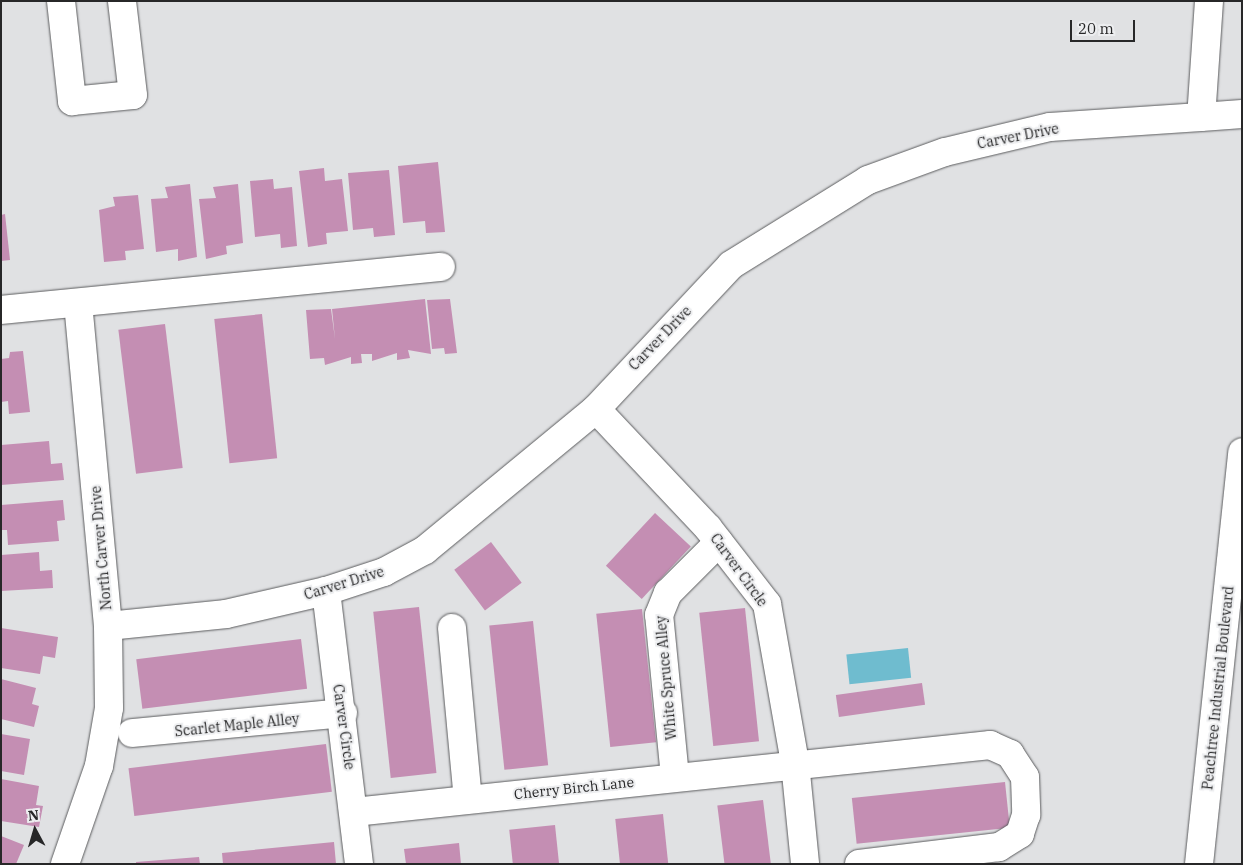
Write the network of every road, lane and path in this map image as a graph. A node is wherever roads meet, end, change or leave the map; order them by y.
1 (61, 1) edge
2 (122, 1) edge
3 (1209, 1) edge
4 (1242, 114) edge
5 (1201, 117) junction
6 (441, 266) dead end
7 (78, 303) junction
8 (1, 310) edge
9 (596, 409) junction
10 (1242, 452) edge
11 (719, 542) junction
12 (326, 591) junction
13 (108, 626) junction
14 (452, 628) dead end
15 (342, 713) junction
16 (132, 733) dead end
17 (795, 763) junction
18 (675, 776) junction
19 (468, 799) junction
20 (354, 812) junction
21 (65, 864) edge
22 (359, 864) edge
23 (805, 864) edge
24 (859, 864) edge
25 (1199, 864) edge

1 - 2 main road
3 - 5 main road
4 - 5 main road, Carver Drive
5 - 9 main road, Carver Drive
6 - 7 main road
7 - 8 main road
7 - 13 main road, North Carver Drive
9 - 11 main road, Carver Circle
9 - 12 main road, Carver Drive
10 - 25 main road, Peachtree Industrial Boulevard
11 - 17 main road, Carver Circle
11 - 18 main road, White Spruce Alley
12 - 13 main road, Carver Drive
12 - 15 main road, Carver Circle
13 - 21 main road, North Carver Drive
14 - 19 main road
15 - 16 main road, Scarlet Maple Alley
15 - 20 main road, Carver Circle
17 - 18 main road, Cherry Birch Lane
17 - 23 main road, Carver Circle
17 - 24 main road, Cherry Birch Lane
18 - 19 main road, Cherry Birch Lane
19 - 20 main road, Cherry Birch Lane
20 - 22 main road, Carver Circle

